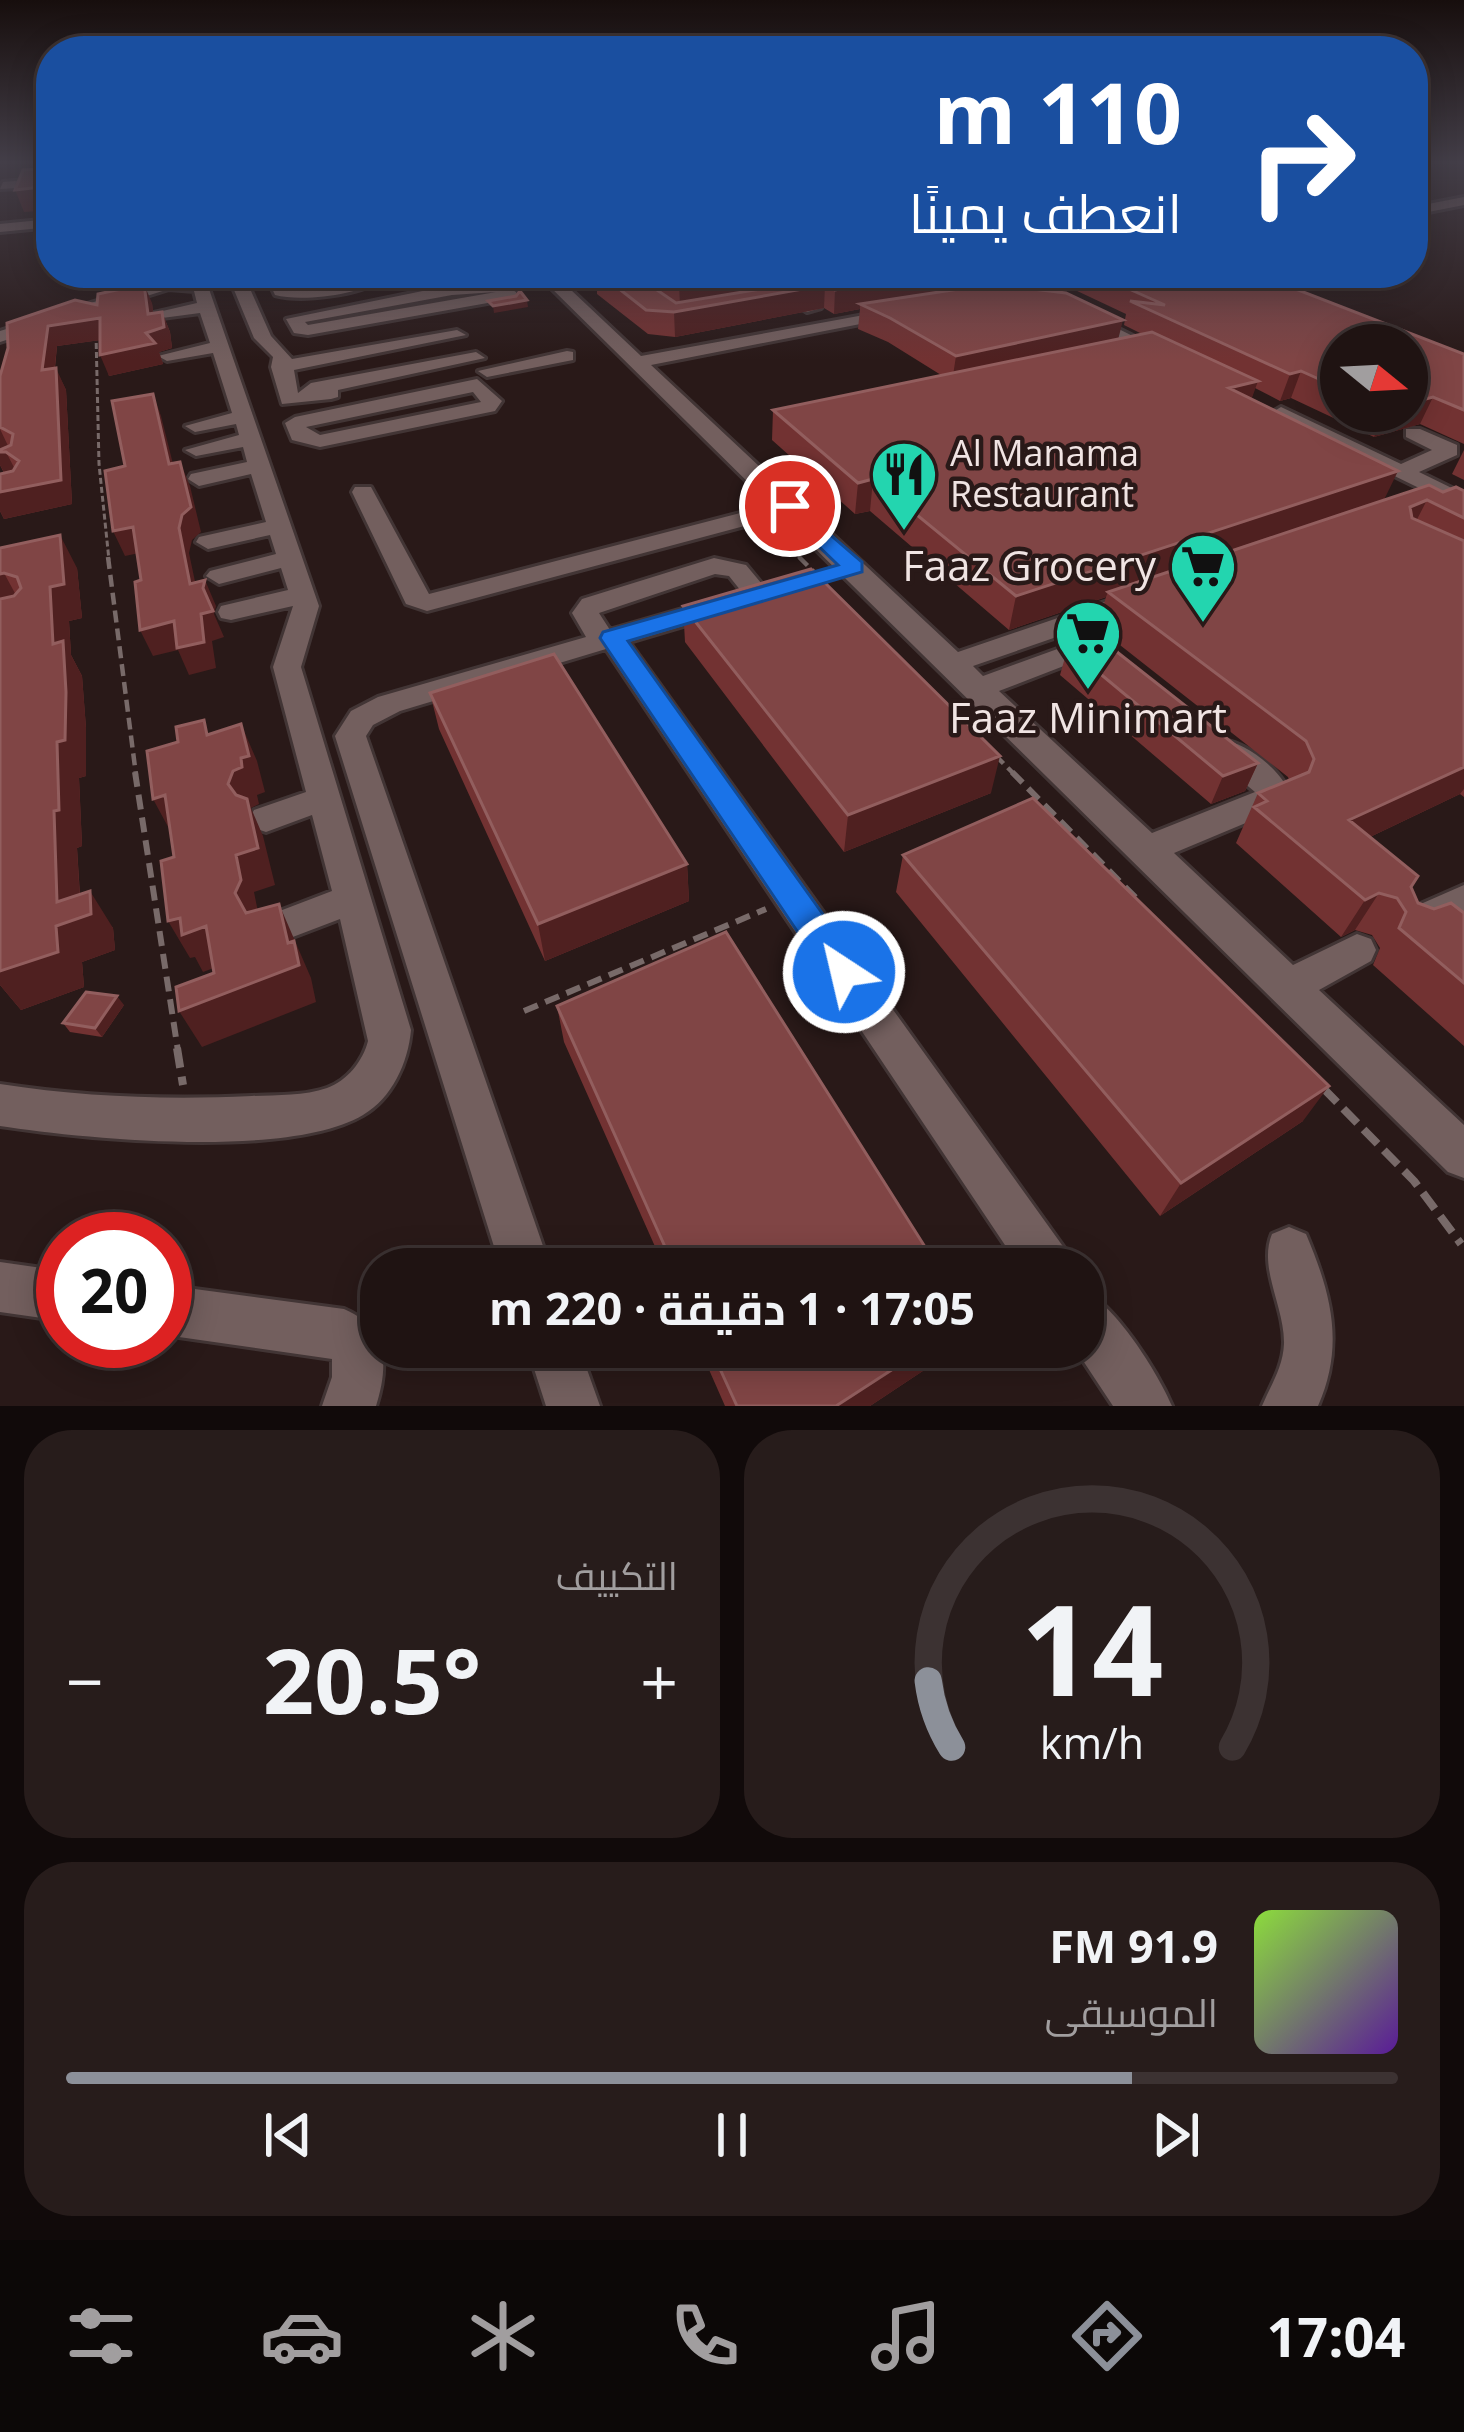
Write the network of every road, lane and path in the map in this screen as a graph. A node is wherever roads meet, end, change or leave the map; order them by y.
1 (36, 240) edge
2 (0, 243) edge
3 (161, 288) edge
4 (199, 288) edge
5 (241, 288) edge
6 (560, 288) edge
7 (781, 288) edge
8 (967, 288) edge
9 (1018, 288) edge
10 (1025, 288) edge
11 (419, 291) edge
12 (979, 296) joint
13 (797, 298) junction
14 (776, 302) edge
15 (94, 304) junction
16 (913, 308) edge
17 (251, 311) junction
18 (162, 314) edge
19 (838, 323) junction
20 (213, 330) junction
21 (6, 348) edge
22 (1147, 348) junction
23 (166, 350) edge
24 (471, 356) junction
25 (567, 356) dead end
26 (1108, 356) edge
27 (637, 362) junction
28 (1189, 368) edge
29 (285, 379) junction
30 (1253, 400) edge
31 (195, 426) dead end
32 (1413, 433) dead end
33 (250, 440) junction
34 (196, 450) dead end
35 (1401, 472) junction
36 (199, 479) dead end
37 (363, 492) dead end
38 (1464, 503) edge
39 (790, 506) junction
40 (757, 515) junction
41 (279, 526) junction
42 (208, 542) dead end
43 (290, 558) junction
44 (854, 567) junction
45 (219, 576) dead end
46 (789, 586) junction
47 (1177, 586) edge
48 (302, 594) junction
49 (231, 612) dead end
50 (608, 639) junction
51 (953, 663) junction
52 (1121, 667) edge
53 (978, 688) junction
54 (1195, 726) edge
55 (983, 744) edge
56 (325, 798) junction
57 (266, 820) dead end
58 (1147, 850) junction
59 (353, 898) junction
60 (793, 898) junction
61 (1464, 900) edge
62 (1150, 912) edge
63 (1409, 926) edge
64 (277, 928) edge
65 (1357, 950) dead end
66 (1289, 987) junction
67 (524, 1011) dead end
68 (1315, 1080) edge
69 (0, 1105) edge
70 (189, 1122) junction
71 (1464, 1156) edge
72 (1461, 1244) edge
73 (519, 1248) edge
74 (1035, 1248) edge
75 (1289, 1251) dead end
76 (0, 1287) edge
77 (36, 1292) edge
78 (192, 1314) edge
79 (1104, 1346) edge
80 (560, 1368) edge
81 (349, 1406) edge
82 (572, 1406) edge
83 (1145, 1406) edge
84 (1289, 1406) edge

1 - 2 street
3 - 15 street
4 - 20 street
5 - 17 street
6 - 27 street
7 - 13 street
8 - 12 path
9 - 12 street
10 - 22 street
11 - 11 street
11 - 17 street
11 - 24 street
13 - 14 street
13 - 19 street
15 - 21 street
15 - 70 path
16 - 19 street
17 - 29 street
18 - 20 street
19 - 27 street
20 - 23 street
20 - 33 street
22 - 26 street
22 - 28 street
24 - 24 street
24 - 25 street
24 - 29 street
24 - 29 street
27 - 39 street
30 - 35 street
31 - 33 street
32 - 35 street
33 - 34 street
33 - 36 street
33 - 41 street
35 - 38 street
37 - 40 street
39 - 40 street
39 - 44 street
40 - 46 path
41 - 42 street
41 - 43 street
43 - 45 street
43 - 48 street
44 - 46 street
44 - 51 street
46 - 50 street
47 - 51 street
48 - 49 street
48 - 56 street
50 - 60 street
50 - 73 street
51 - 53 street
52 - 53 street
53 - 58 street
54 - 58 street
55 - 62 path
56 - 57 street
56 - 59 street
58 - 66 street
59 - 64 street
59 - 70 street
60 - 67 path
60 - 74 street
61 - 63 street
65 - 66 street
66 - 71 street
68 - 72 path
69 - 70 street
75 - 84 street
76 - 77 street
78 - 81 street
79 - 83 street
80 - 82 street

